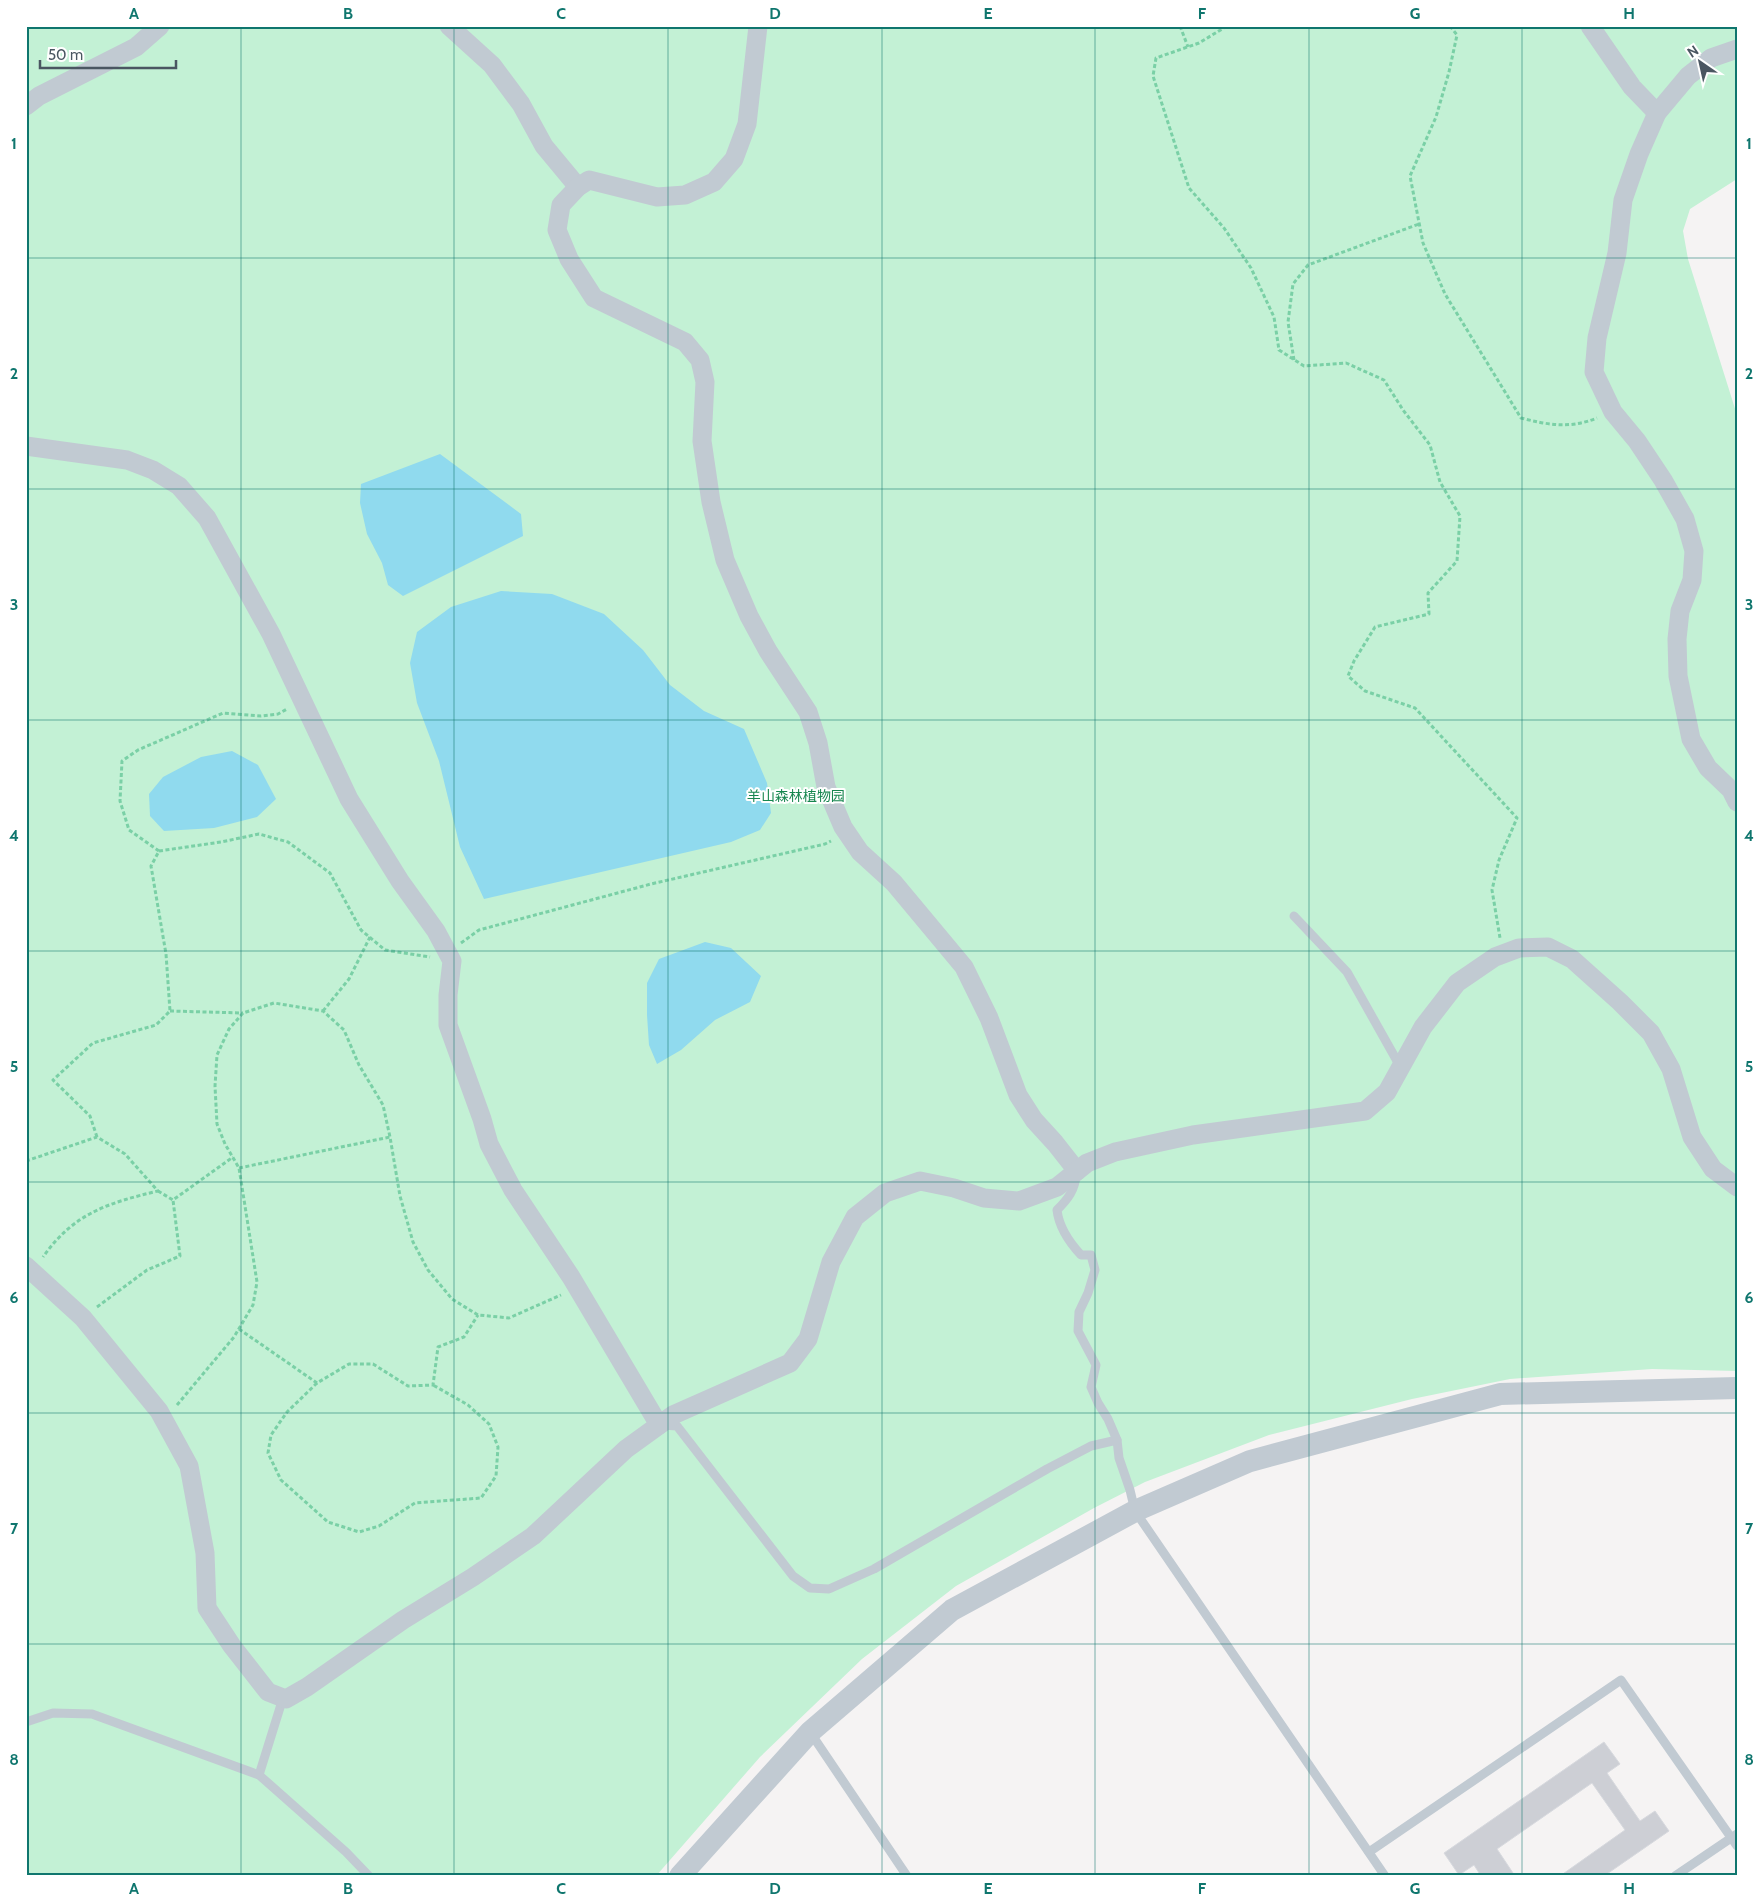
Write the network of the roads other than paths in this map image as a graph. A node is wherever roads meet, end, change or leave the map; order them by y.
1 (160, 26) edge
2 (449, 26) edge
3 (758, 26) edge
4 (1590, 26) edge
5 (1737, 48) edge
6 (26, 106) edge
7 (1657, 113) junction
8 (578, 187) junction
9 (26, 446) edge
10 (1737, 802) edge
11 (1294, 916) dead end
12 (1401, 1068) junction
13 (1077, 1171) junction
14 (1737, 1187) edge
15 (30, 1269) edge
16 (1737, 1388) edge
17 (659, 1425) junction
18 (1117, 1440) junction
19 (1135, 1511) junction
20 (282, 1698) junction
21 (26, 1722) edge
22 (810, 1732) junction
23 (259, 1775) junction
24 (1734, 1836) edge
25 (1737, 1846) edge
26 (1369, 1852) junction
27 (369, 1876) edge
28 (680, 1876) edge
29 (907, 1876) edge
30 (1385, 1876) edge
31 (1675, 1876) edge

1 - 6 street
2 - 8 street
3 - 8 street
4 - 7 street
5 - 7 street
7 - 10 street
8 - 13 street
9 - 17 street
11 - 12 lane
12 - 13 street
12 - 14 street
13 - 17 street
13 - 18 lane
15 - 20 street
16 - 19 street
17 - 18 lane
17 - 20 street
18 - 19 lane
19 - 22 street
19 - 26 lane
20 - 23 lane
21 - 23 lane
22 - 28 street
22 - 29 lane
23 - 27 lane
24 - 25 lane
24 - 26 lane
24 - 31 lane
26 - 30 lane

